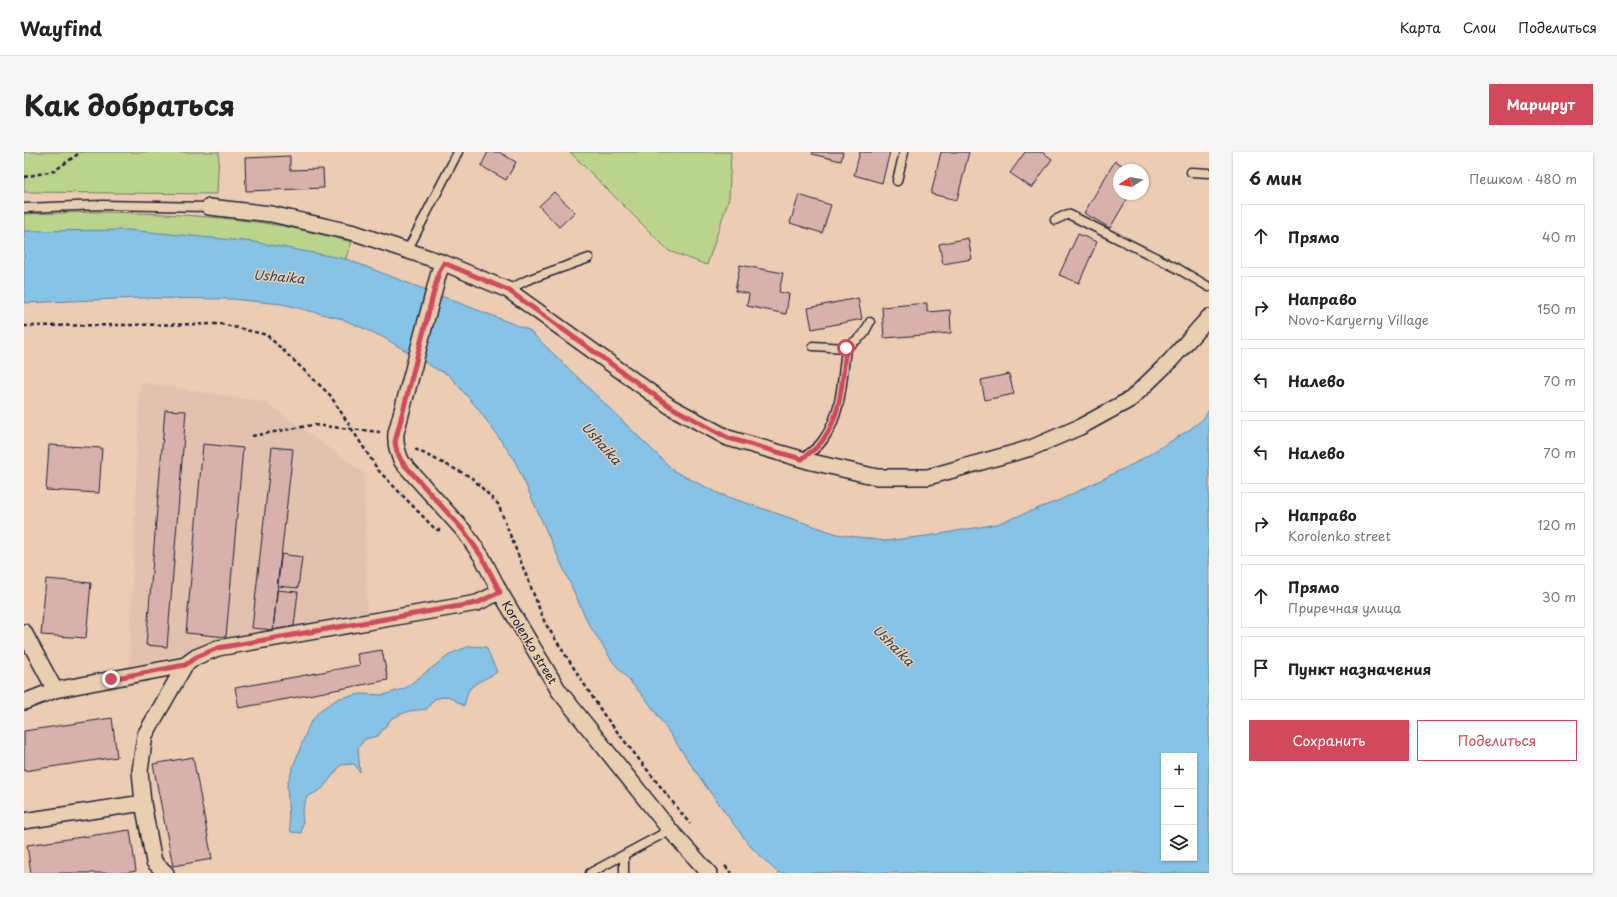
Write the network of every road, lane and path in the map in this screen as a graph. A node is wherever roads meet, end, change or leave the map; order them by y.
1 (81, 152) edge
2 (458, 152) edge
3 (904, 152) edge
4 (1191, 172) dead end
5 (1209, 173) edge
6 (24, 177) edge
7 (897, 181) dead end
8 (210, 207) joint
9 (24, 208) edge
10 (1055, 220) dead end
11 (407, 251) junction
12 (589, 258) dead end
13 (442, 268) junction
14 (1209, 287) edge
15 (508, 290) junction
16 (1209, 318) edge
17 (870, 322) dead end
18 (24, 326) edge
19 (813, 346) dead end
20 (846, 348) junction
21 (351, 429) junction
22 (396, 433) junction
23 (252, 436) dead end
24 (411, 447) dead end
25 (802, 459) junction
26 (464, 531) junction
27 (500, 592) junction
28 (24, 632) edge
29 (185, 665) junction
30 (56, 690) junction
31 (24, 702) edge
32 (143, 802) junction
33 (24, 821) edge
34 (693, 828) dead end
35 (670, 830) junction
36 (624, 855) junction
37 (722, 863) dead end
38 (166, 873) edge
39 (590, 873) edge
40 (624, 873) edge
41 (709, 873) edge
42 (732, 873) edge

1 - 6 path
2 - 11 lane
3 - 7 lane
4 - 5 lane
8 - 9 lane
8 - 11 street
10 - 14 lane
11 - 13 street
12 - 15 lane
13 - 15 street
13 - 22 street
15 - 25 street
16 - 25 street
17 - 20 lane
18 - 21 path
19 - 20 lane
20 - 25 lane
21 - 22 path
21 - 23 path
21 - 26 path
22 - 26 street
24 - 34 path
26 - 27 street
27 - 29 street, Korolenko street
27 - 35 street, Korolenko street
28 - 30 street
29 - 30 street
29 - 32 street, Korolenko street
30 - 31 street
32 - 33 street
32 - 38 street, Korolenko street
35 - 36 lane
35 - 41 street, Korolenko street
36 - 39 lane
36 - 40 lane
37 - 42 path

